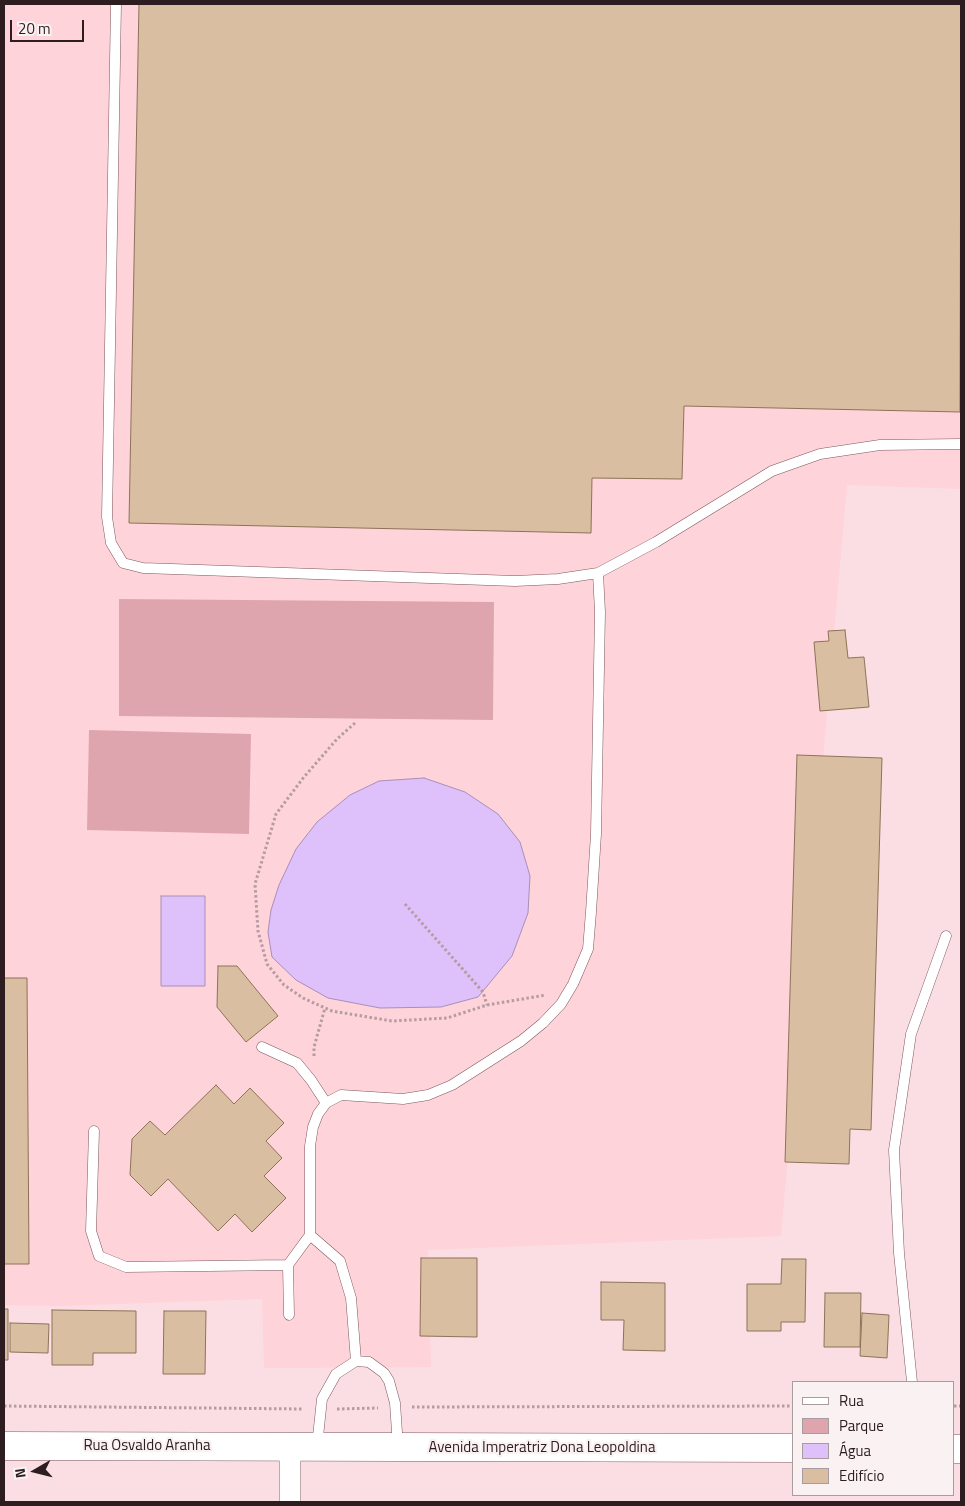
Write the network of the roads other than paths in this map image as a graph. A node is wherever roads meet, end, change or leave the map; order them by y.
1 (116, 4) edge
2 (961, 444) edge
3 (598, 573) junction
4 (946, 936) dead end
5 (262, 1047) dead end
6 (326, 1103) junction
7 (94, 1131) dead end
8 (310, 1235) junction
9 (288, 1265) junction
10 (288, 1315) dead end
11 (356, 1361) junction
12 (912, 1381) edge
13 (4, 1446) edge
14 (290, 1447) junction
15 (317, 1447) junction
16 (398, 1447) junction
17 (792, 1448) edge
18 (290, 1502) edge

1 - 3 lane
2 - 3 lane
3 - 6 lane
4 - 12 lane
5 - 6 lane
6 - 8 lane
7 - 9 lane
8 - 9 lane
8 - 11 lane
9 - 10 lane
11 - 15 lane
11 - 16 lane
13 - 14 main road, Rua Osvaldo Aranha
14 - 15 main road, Avenida Imperatriz Dona Leopoldina
14 - 18 street
15 - 16 main road, Avenida Imperatriz Dona Leopoldina
16 - 17 main road, Avenida Imperatriz Dona Leopoldina

